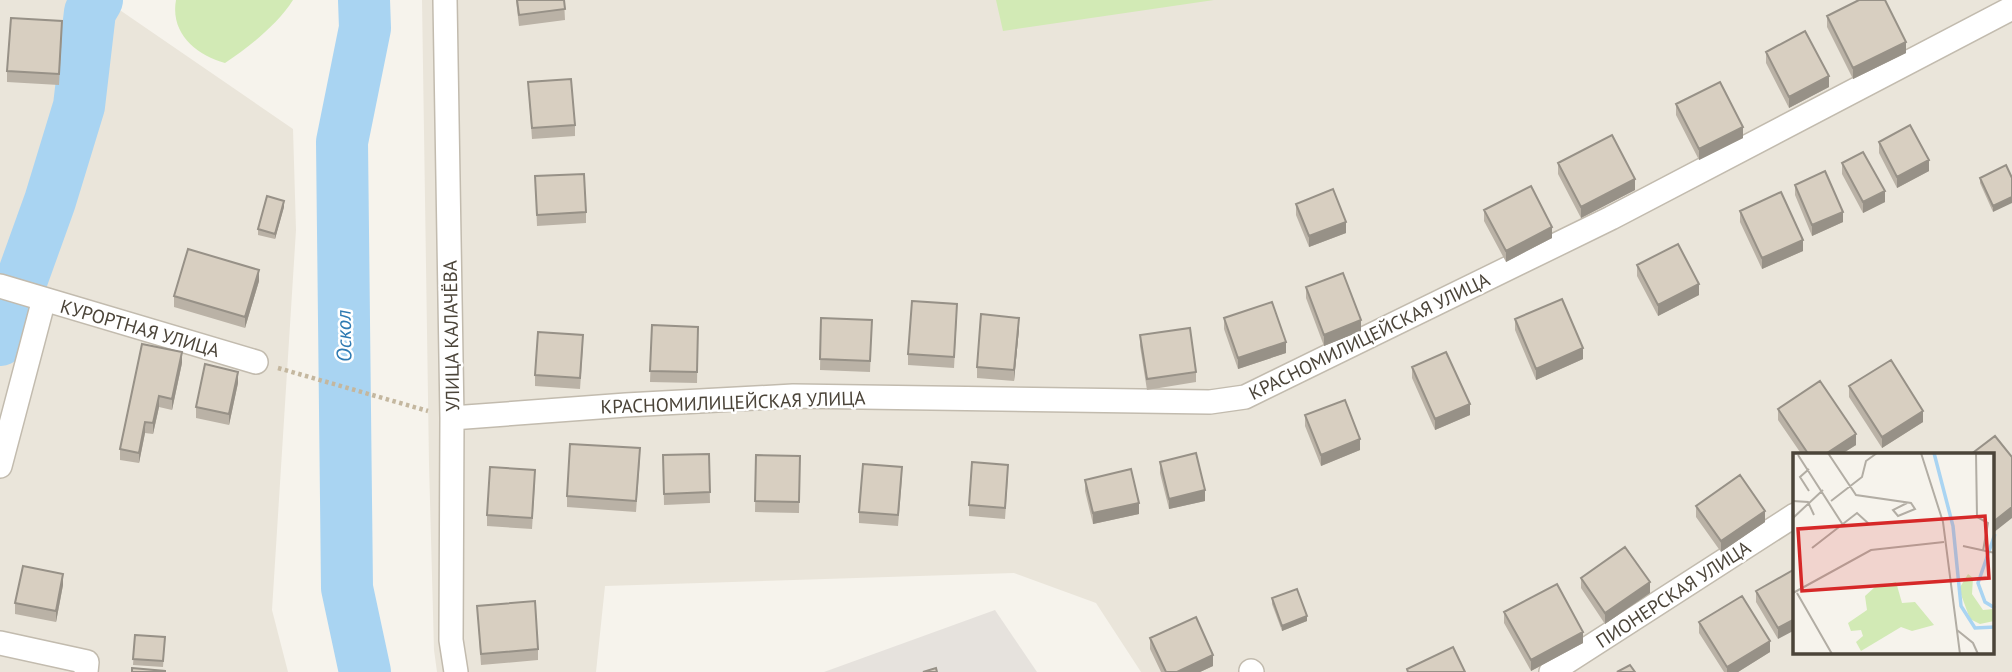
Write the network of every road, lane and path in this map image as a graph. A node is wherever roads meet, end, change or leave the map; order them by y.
1 (444, 0) edge
2 (2011, 12) edge
3 (20, 292) edge
4 (256, 362) joint
5 (452, 418) junction
6 (0, 466) edge
7 (1793, 516) edge
8 (0, 643) edge
9 (86, 672) edge
10 (456, 672) edge
11 (1551, 672) edge

1 - 5 street, УЛИЦА КАЛАЧЁВА
2 - 5 street, КРАСНОМИЛИЦЕЙСКАЯ УЛИЦА
3 - 4 street, КУРОРТНАЯ УЛИЦА
3 - 6 street
4 - 5 path
5 - 10 street, УЛИЦА КАЛАЧЁВА
7 - 11 street, ПИОНЕРСКАЯ УЛИЦА
8 - 9 street

